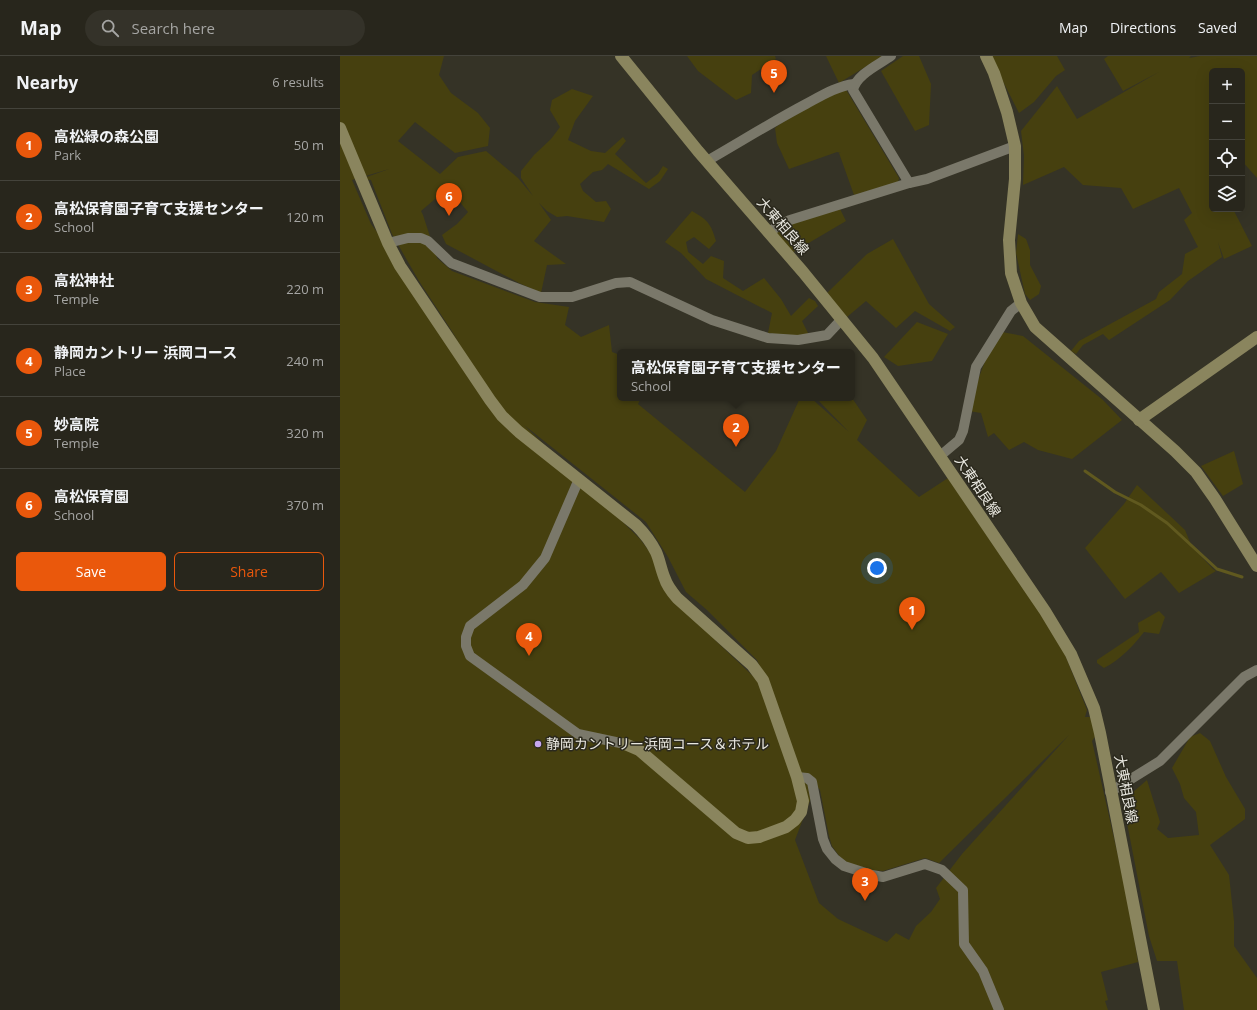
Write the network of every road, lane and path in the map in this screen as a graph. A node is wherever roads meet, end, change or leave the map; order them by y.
1 (621, 56) edge
2 (891, 56) edge
3 (986, 56) edge
4 (854, 84) junction
5 (340, 128) edge
6 (1015, 146) junction
7 (707, 161) junction
8 (909, 183) junction
9 (768, 232) junction
10 (388, 243) junction
11 (1021, 303) junction
12 (842, 319) junction
13 (1257, 337) edge
14 (1139, 420) junction
15 (940, 456) junction
16 (579, 479) junction
17 (1257, 566) edge
18 (1257, 670) edge
19 (625, 744) joint
20 (797, 778) junction
21 (1110, 792) junction
22 (999, 1010) edge
23 (1154, 1010) edge

1 - 7 street, 大東相良線
2 - 4 street
3 - 6 street
4 - 7 street
4 - 8 street
5 - 10 street
6 - 8 street
6 - 11 street
7 - 9 street, 大東相良線
8 - 9 street
9 - 12 street, 大東相良線
10 - 12 street
10 - 16 street
11 - 14 street
11 - 15 street
12 - 15 street, 大東相良線
13 - 14 street
14 - 17 street
15 - 21 street, 大東相良線
16 - 19 street
16 - 20 street
18 - 21 street
19 - 20 street
20 - 22 street
21 - 23 street, 大東相良線

